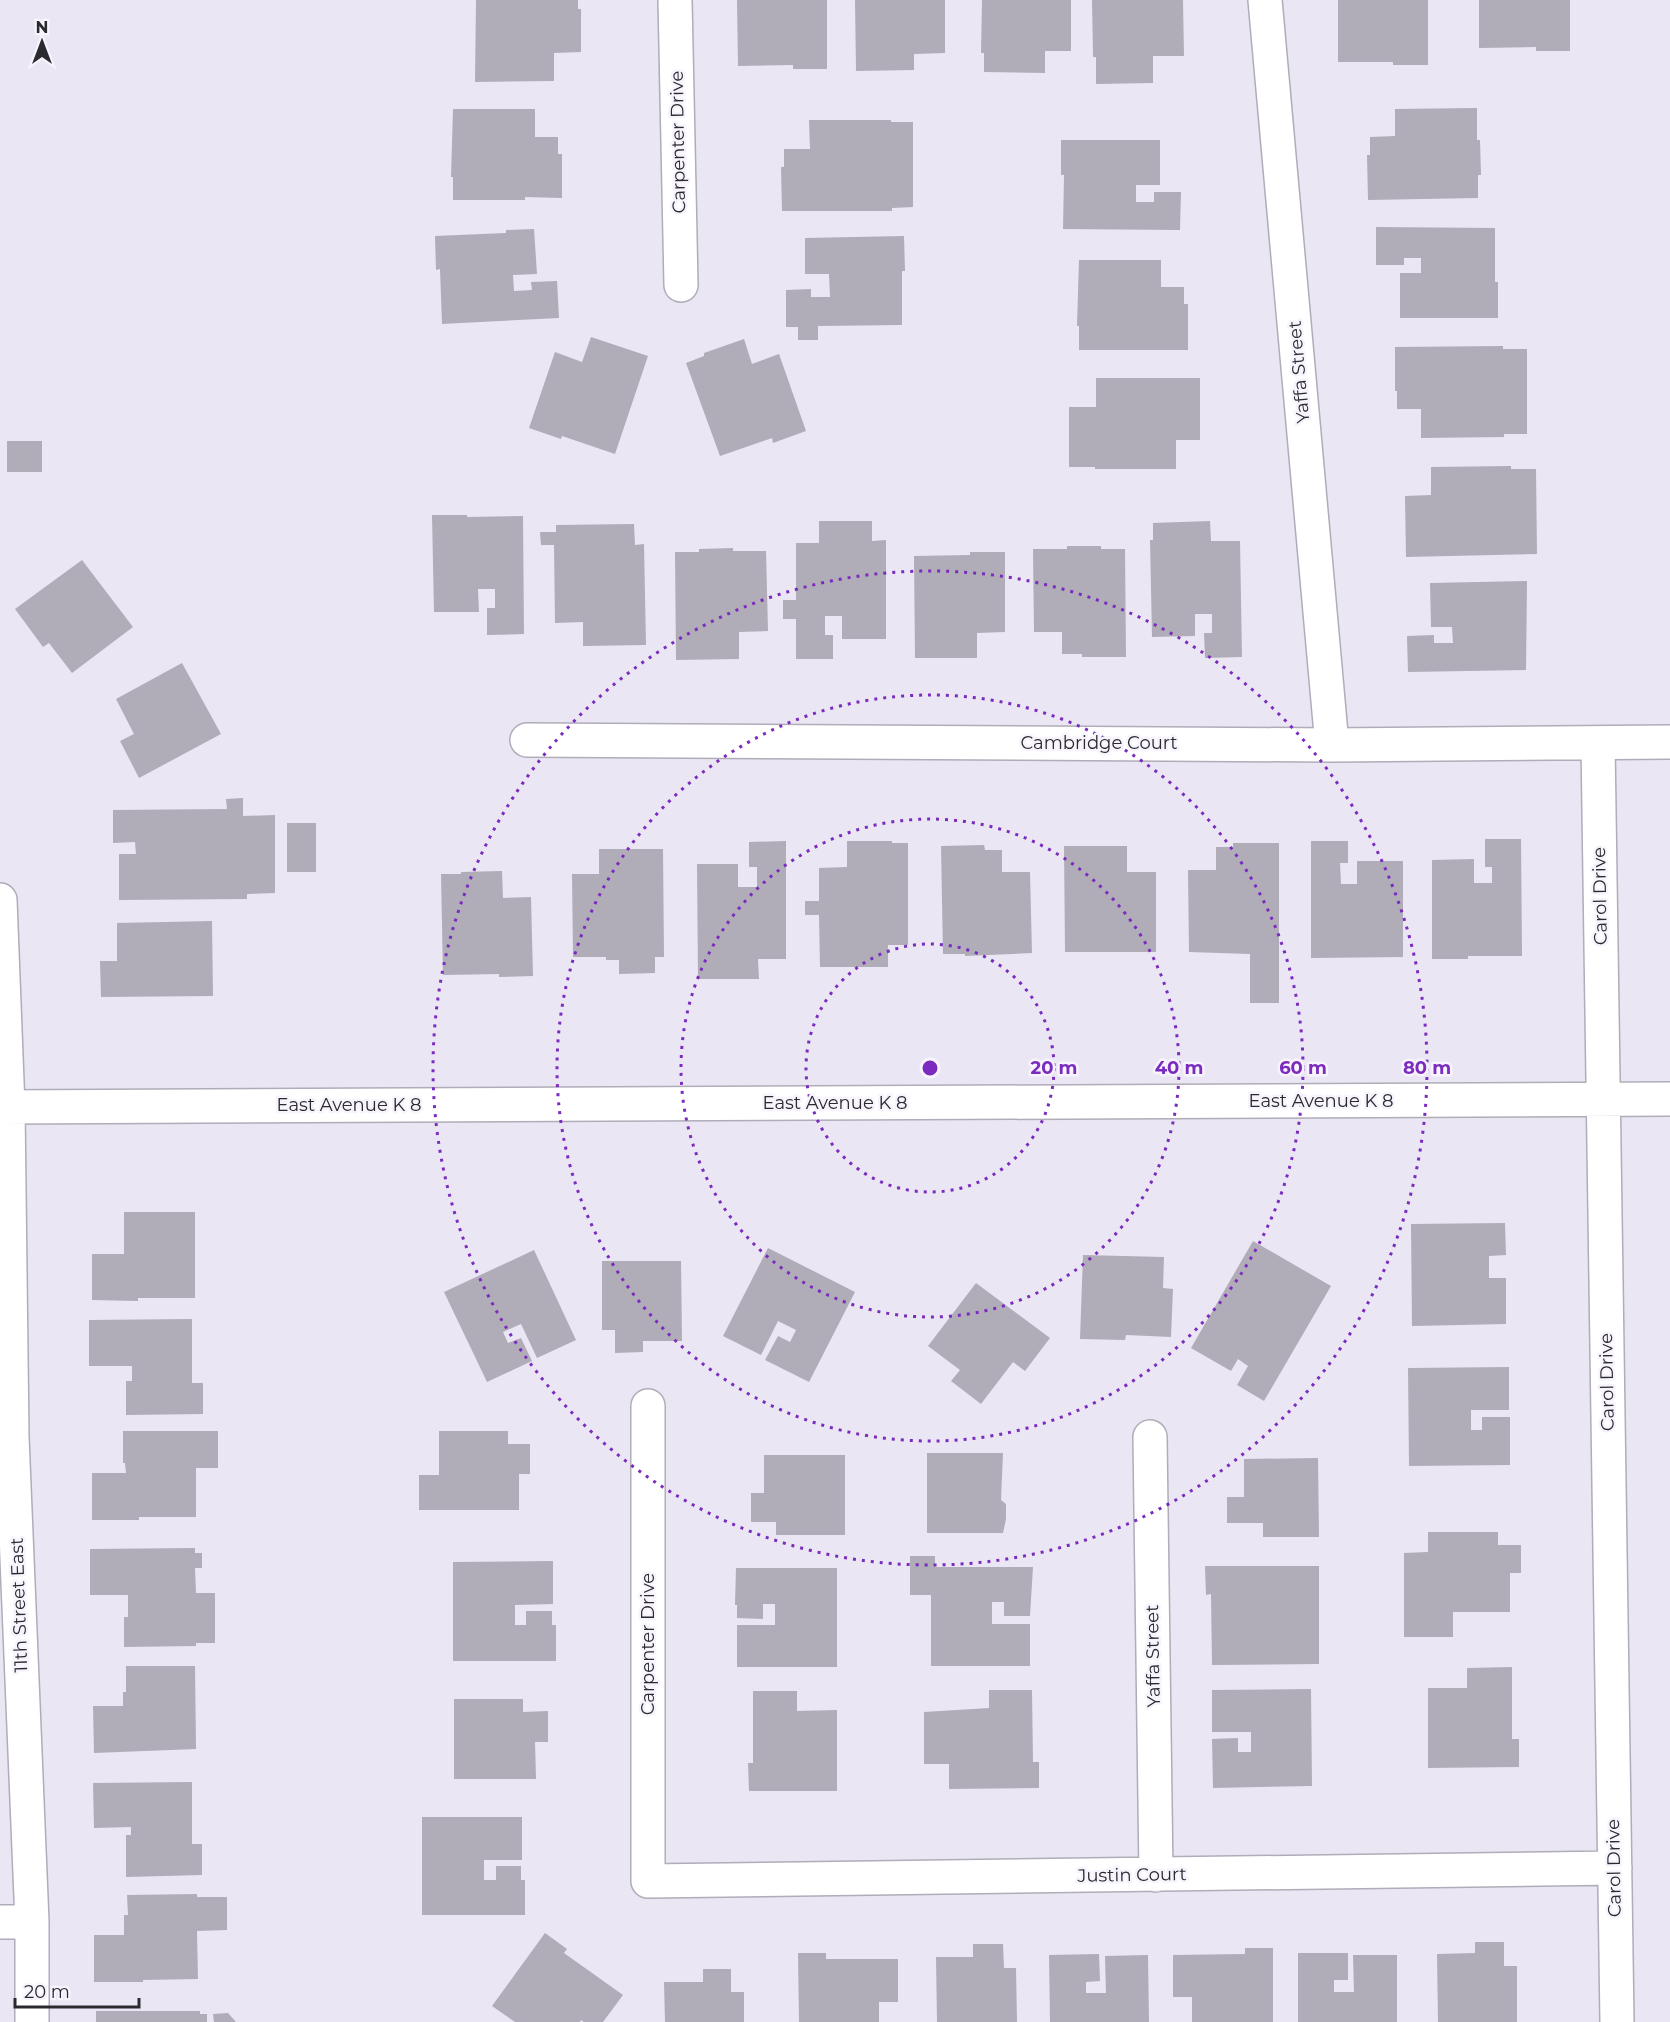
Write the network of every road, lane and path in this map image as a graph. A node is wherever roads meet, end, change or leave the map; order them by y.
1 (675, 0) edge
2 (1265, 0) edge
3 (681, 285) dead end
4 (527, 740) dead end
5 (1670, 742) edge
6 (1598, 743) junction
7 (1332, 745) junction
8 (0, 900) edge
9 (1602, 1099) junction
10 (1670, 1099) edge
11 (4, 1107) edge
12 (648, 1406) dead end
13 (6, 1437) edge
14 (1150, 1437) dead end
15 (1615, 1869) junction
16 (1156, 1875) junction
17 (648, 1881) joint
18 (0, 1922) edge
19 (32, 1922) junction
20 (32, 2022) edge
21 (1617, 2022) edge

1 - 3 street, Carpenter Drive
2 - 7 street, Yaffa Street
4 - 7 street, Cambridge Court
5 - 6 street, Cambridge Court
6 - 7 street, Cambridge Court
6 - 9 street, Carol Drive
8 - 11 street, 11th Street East
9 - 10 street, East Avenue K 8
9 - 11 street, East Avenue K 8
9 - 15 street, Carol Drive
11 - 13 street, 11th Street East
12 - 17 street, Carpenter Drive
13 - 19 street, 11th Street East
14 - 16 street, Yaffa Street
15 - 16 street, Justin Court
15 - 21 street, Carol Drive
16 - 17 street, Justin Court
18 - 19 street
19 - 20 street, 11th Street East

